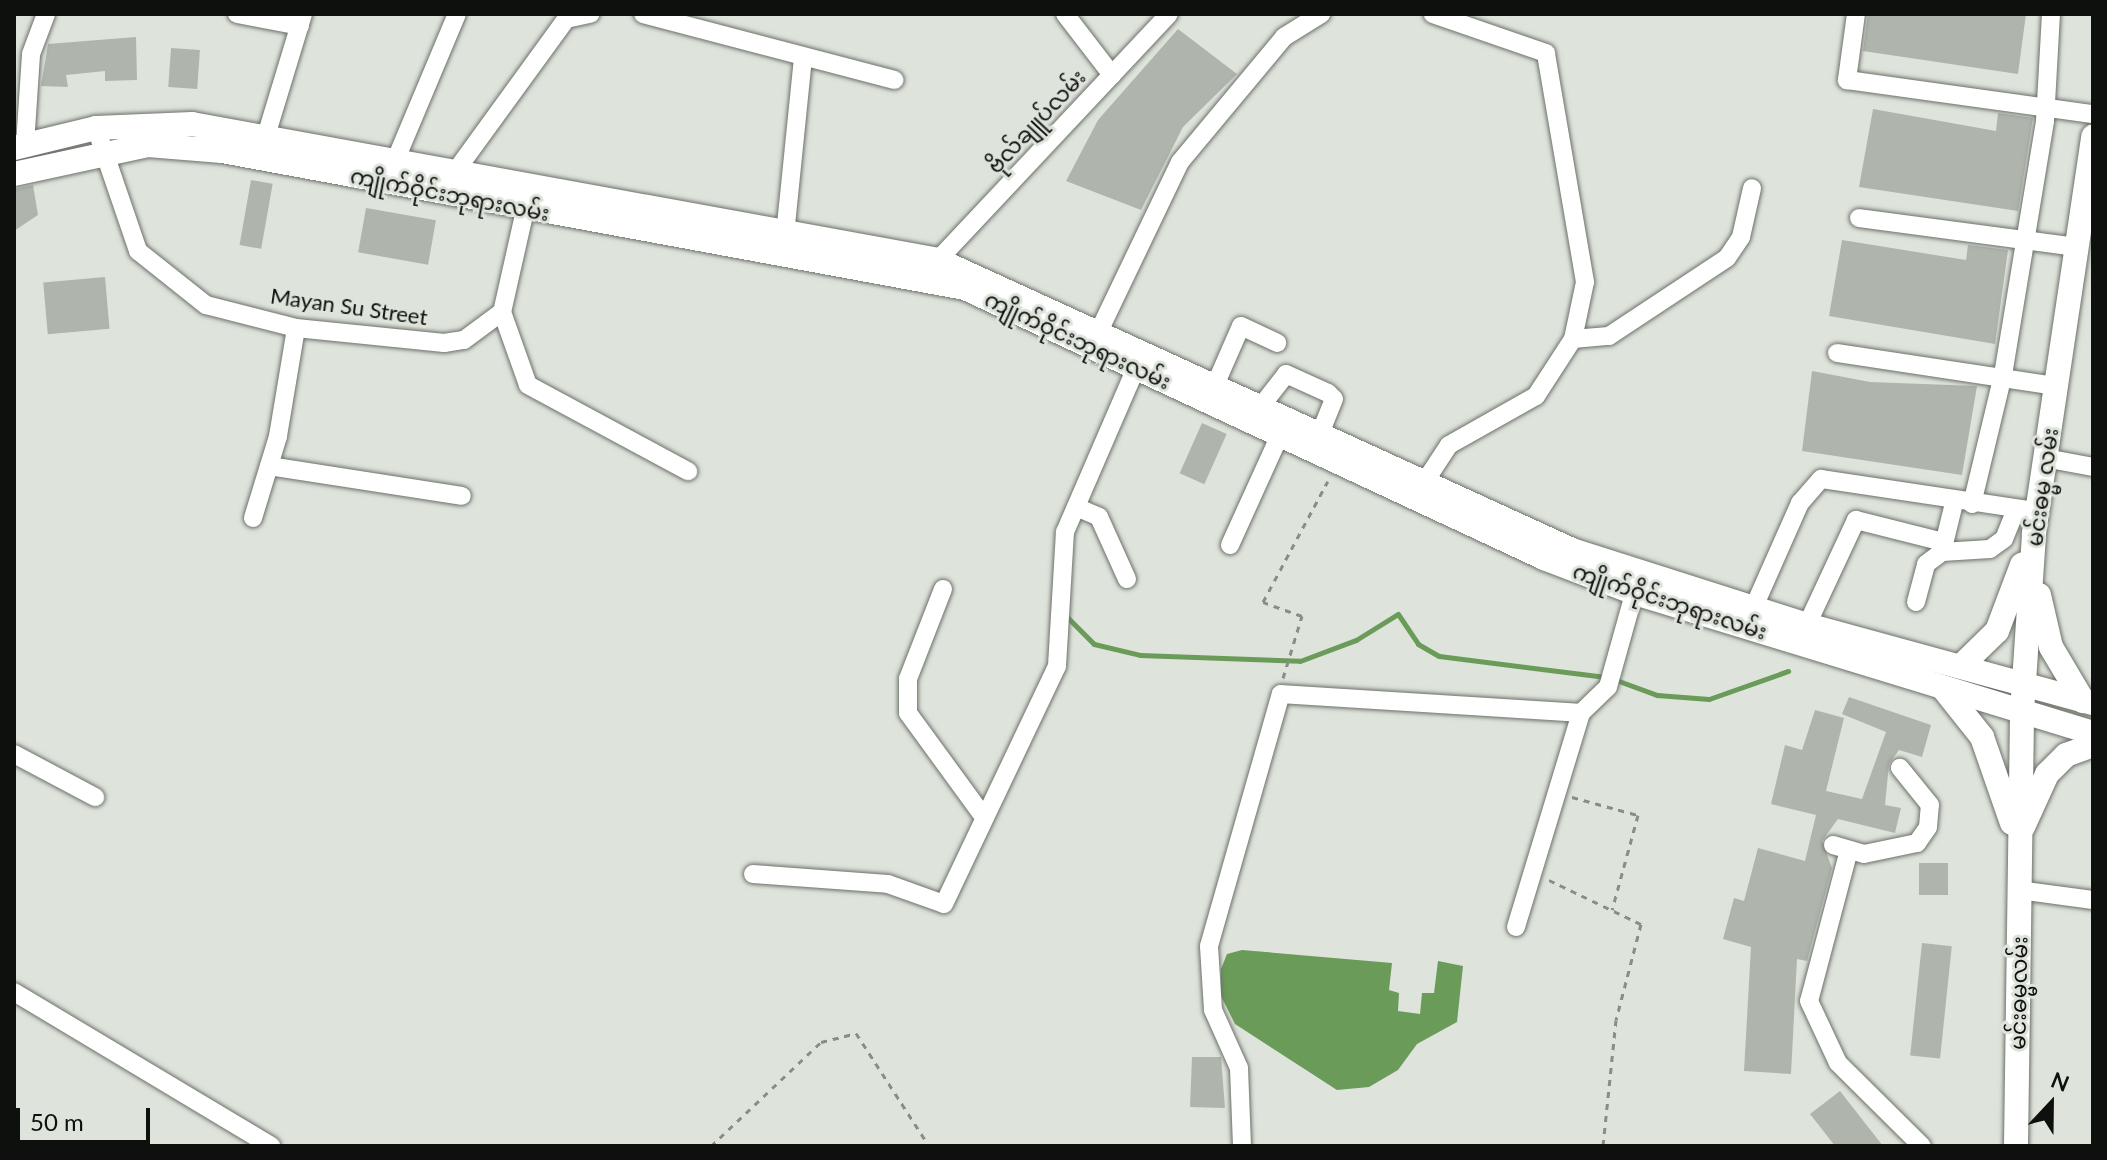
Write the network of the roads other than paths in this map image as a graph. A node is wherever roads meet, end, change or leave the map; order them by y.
1 (46, 14) edge
2 (237, 14) edge
3 (457, 14) edge
4 (590, 14) edge
5 (643, 14) edge
6 (1065, 14) edge
7 (1169, 14) edge
8 (1321, 14) edge
9 (1433, 14) edge
10 (1856, 14) edge
11 (2051, 14) edge
12 (566, 18) edge
13 (302, 20) edge
14 (803, 59) junction
15 (1112, 75) junction
16 (895, 80) dead end
17 (2046, 107) junction
18 (2093, 114) edge
19 (96, 128) junction
20 (266, 136) junction
21 (2093, 136) edge
22 (19, 147) edge
23 (102, 154) junction
24 (396, 159) junction
25 (455, 172) junction
26 (14, 174) edge
27 (387, 182) junction
28 (1752, 188) dead end
29 (528, 197) junction
30 (1859, 218) dead end
31 (2025, 241) junction
32 (784, 245) junction
33 (2077, 247) junction
34 (938, 260) junction
35 (502, 312) junction
36 (296, 328) junction
37 (1100, 329) junction
38 (1573, 339) junction
39 (1277, 343) dead end
40 (1837, 353) dead end
41 (1137, 366) junction
42 (2003, 375) junction
43 (1216, 383) junction
44 (2056, 386) junction
45 (1262, 405) junction
46 (1284, 426) junction
47 (1320, 433) junction
48 (2045, 458) junction
49 (269, 466) junction
50 (2093, 467) edge
51 (688, 471) dead end
52 (1424, 483) junction
53 (462, 496) dead end
54 (1963, 503) junction
55 (1076, 507) junction
56 (253, 518) dead end
57 (2029, 518) junction
58 (1230, 545) dead end
59 (1942, 547) junction
60 (1127, 579) dead end
61 (1637, 583) junction
62 (943, 589) dead end
63 (1916, 602) dead end
64 (1753, 609) junction
65 (1807, 625) junction
66 (1961, 666) junction
67 (2023, 683) junction
68 (1943, 688) junction
69 (2088, 702) edge
70 (2022, 711) junction
71 (1581, 713) junction
72 (2093, 733) edge
73 (2093, 745) edge
74 (14, 754) edge
75 (1900, 768) dead end
76 (95, 797) dead end
77 (983, 816) junction
78 (2018, 841) junction
79 (753, 874) dead end
80 (2019, 890) junction
81 (2093, 900) edge
82 (1516, 927) dead end
83 (14, 992) edge
84 (271, 1146) edge
85 (1242, 1146) edge
86 (1922, 1146) edge
87 (2016, 1146) edge

1 - 22 street
2 - 13 street
3 - 24 street
4 - 12 street
5 - 14 street
6 - 15 street
7 - 15 street, ဗိုလ်ချူပ်လမ်း
8 - 37 street
9 - 38 street
10 - 17 street
11 - 17 street
12 - 25 street
13 - 20 street
14 - 16 street
14 - 32 street
15 - 34 street, ဗိုလ်ချူပ်လမ်း
17 - 18 street
17 - 31 street
19 - 20 main road, ကျိုက်ဝိုင်းဘုရားလမ်း
19 - 22 main road, ကျိုက်ဝိုင်းဘုရားလမ်း
19 - 23 street, Mayan Su Street
20 - 24 main road, ကျိုက်ဝိုင်းဘုရားလမ်း
21 - 33 main road, မင်းဓမ္မ လမ်း
23 - 26 main road, ကျိုက်ဝိုင်းဘုရားလမ်း
23 - 27 main road, ကျိုက်ဝိုင်းဘုရားလမ်း
23 - 36 street, Mayan Su Street
24 - 25 main road, ကျိုက်ဝိုင်းဘုရားလမ်း
24 - 27 main road
25 - 29 main road, ကျိုက်ဝိုင်းဘုရားလမ်း
27 - 29 main road, ကျိုက်ဝိုင်းဘုရားလမ်း
28 - 38 street
29 - 32 main road, ကျိုက်ဝိုင်းဘုရားလမ်း
29 - 35 street
30 - 31 street
31 - 33 street
31 - 42 street
32 - 34 main road, ကျိုက်ဝိုင်းဘုရားလမ်း
32 - 41 main road, ကျိုက်ဝိုင်းဘုရားလမ်း
33 - 44 main road, မင်းဓမ္မ လမ်း
34 - 37 main road, ကျိုက်ဝိုင်းဘုရားလမ်း
35 - 36 street, Mayan Su Street
35 - 51 street
36 - 49 street
37 - 43 main road, ကျိုက်ဝိုင်းဘုရားလမ်း
38 - 52 street
39 - 43 street
40 - 42 street
41 - 46 main road, ကျိုက်ဝိုင်းဘုရားလမ်း
41 - 55 street
42 - 44 street
42 - 54 street
43 - 45 main road, ကျိုက်ဝိုင်းဘုရားလမ်း
44 - 48 main road, မင်းဓမ္မ လမ်း
45 - 46 main road, ကျိုက်ဝိုင်းဘုရားလမ်း
45 - 47 street
46 - 47 main road, ကျိုက်ဝိုင်းဘုရားလမ်း
46 - 58 street
46 - 61 main road, ကျိုက်ဝိုင်းဘုရားလမ်း
47 - 52 main road, ကျိုက်ဝိုင်းဘုရားလမ်း
48 - 50 street
48 - 57 main road, မင်းဓမ္မ လမ်း
49 - 53 street
49 - 56 street
52 - 61 main road, ကျိုက်ဝိုင်းဘုရားလမ်း
54 - 57 street
54 - 59 street
54 - 64 street
55 - 60 street
55 - 77 street
57 - 59 street
57 - 66 main road
57 - 67 main road, မင်းဓမ္မ လမ်း
57 - 69 main road
59 - 63 street
59 - 65 street
61 - 64 main road, ကျိုက်ဝိုင်းဘုရားလမ်း
61 - 68 main road, ကျိုက်ဝိုင်းဘုရားလမ်း
61 - 71 street
62 - 77 street
64 - 65 main road, ကျိုက်ဝိုင်းဘုရားလမ်း
65 - 66 main road, ကျိုက်ဝိုင်းဘုရားလမ်း
66 - 67 main road, ကျိုက်ဝိုင်းဘုရားလမ်း
67 - 69 main road, ကျိုက်ဝိုင်းဘုရားလမ်း
67 - 70 main road, မင်းဓမ္မ လမ်း
68 - 70 main road, ကျိုက်ဝိုင်းဘုရားလမ်း
68 - 78 main road
70 - 72 main road, ကျိုက်ဝိုင်းဘုရားလမ်း
70 - 78 main road, မင်းဓမ္မ လမ်း
71 - 82 street
71 - 85 street
73 - 78 main road
74 - 76 street
75 - 86 street
77 - 79 street
78 - 80 main road, မင်းဓမ္မလမ်း
80 - 81 street
80 - 87 main road, မင်းဓမ္မလမ်း
83 - 84 street

